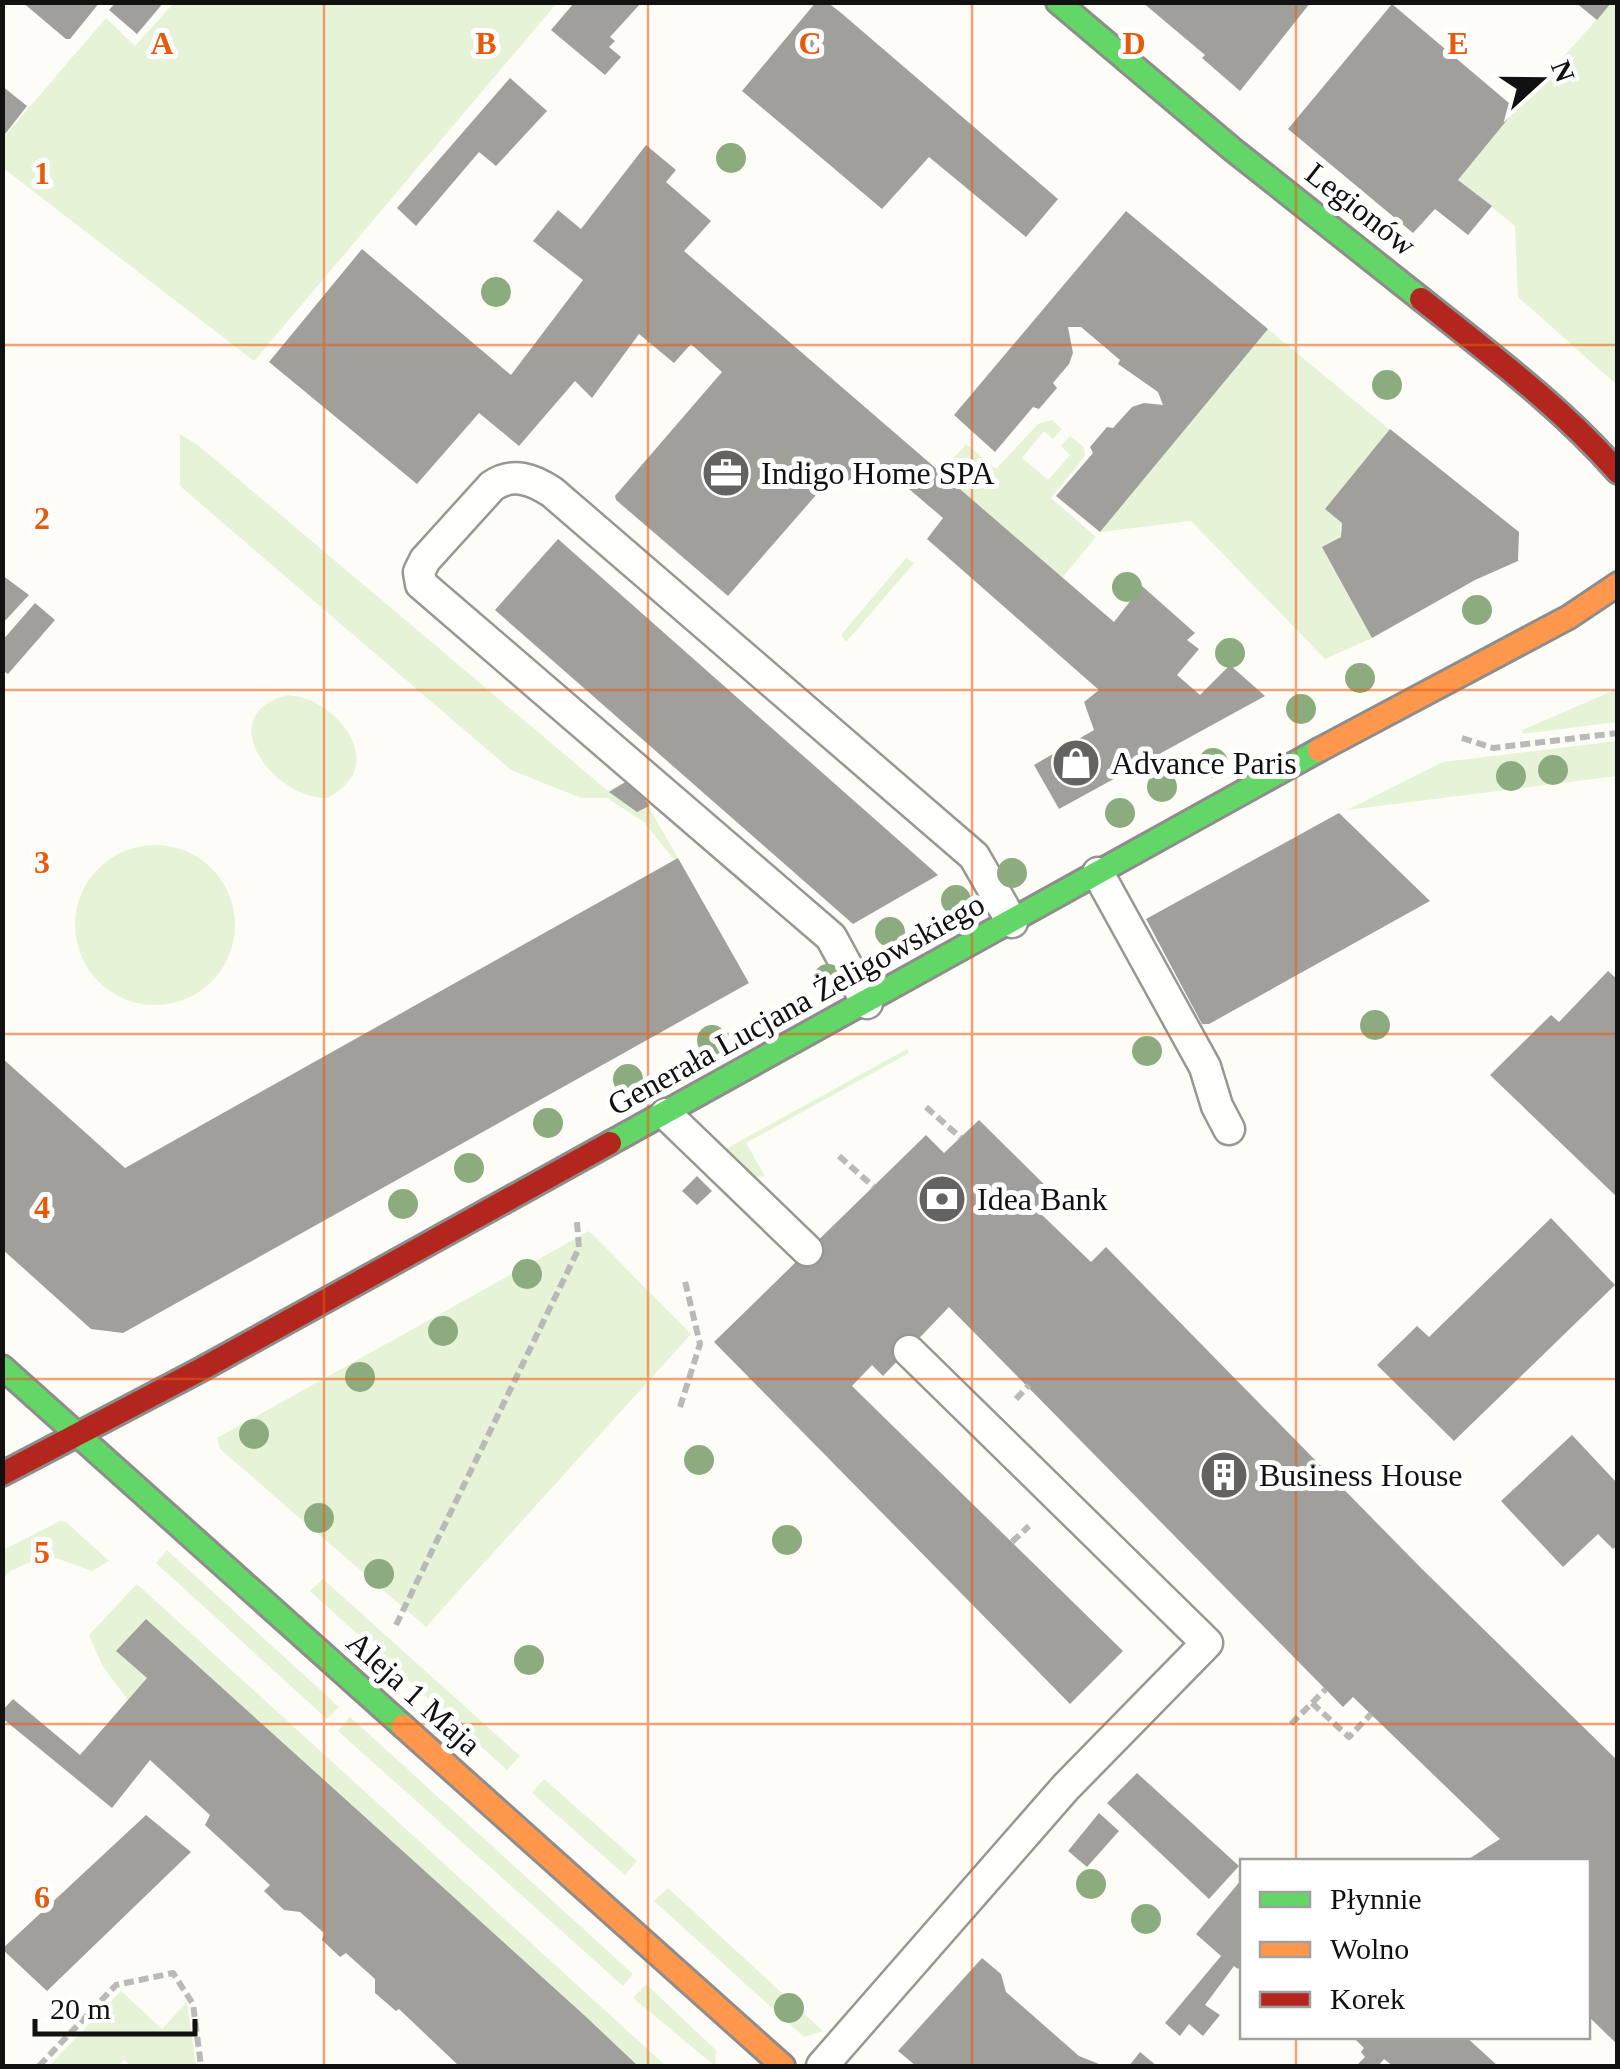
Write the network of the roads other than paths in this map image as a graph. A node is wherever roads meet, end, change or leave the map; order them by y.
1 (1058, 2) edge
2 (1618, 472) edge
3 (1618, 584) edge
4 (1098, 873) junction
5 (1012, 922) junction
6 (868, 1003) junction
7 (666, 1114) junction
8 (1229, 1128) dead end
9 (807, 1250) dead end
10 (909, 1351) dead end
11 (2, 1368) edge
12 (76, 1433) junction
13 (2, 1474) edge
14 (782, 2066) edge
15 (822, 2066) edge

1 - 2 street, Legionów
3 - 4 street, Generała Lucjana Żeligowskiego
4 - 5 street, Generała Lucjana Żeligowskiego
4 - 8 lane
5 - 6 street, Generała Lucjana Żeligowskiego
5 - 6 lane
6 - 7 street, Generała Lucjana Żeligowskiego
7 - 9 lane
7 - 12 street, Generała Lucjana Żeligowskiego
10 - 15 lane
11 - 12 street, Aleja 1 Maja
12 - 13 street, Generała Lucjana Żeligowskiego
12 - 14 street, Aleja 1 Maja

